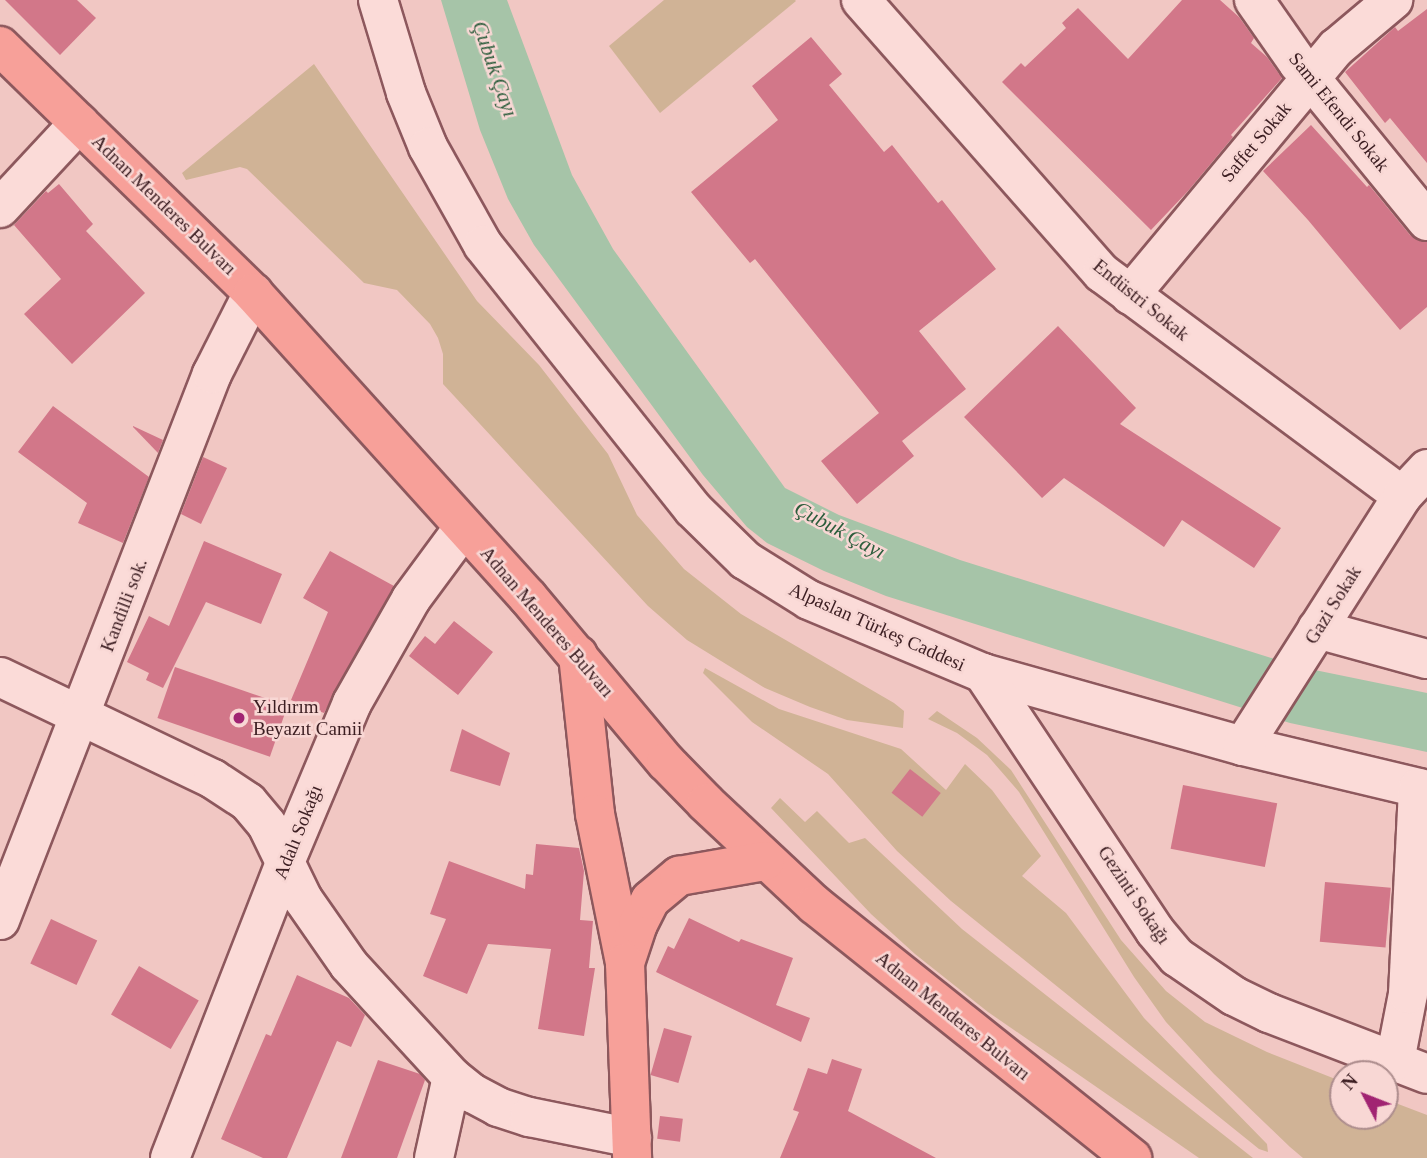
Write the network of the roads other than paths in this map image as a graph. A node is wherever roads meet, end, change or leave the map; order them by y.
1 (378, 0) edge
2 (1254, 0) edge
3 (1393, 0) edge
4 (879, 6) edge
5 (0, 46) edge
6 (1311, 76) junction
7 (79, 123) junction
8 (0, 208) edge
9 (1427, 221) edge
10 (253, 293) junction
11 (1130, 295) junction
12 (1427, 469) edge
13 (1402, 496) junction
14 (464, 527) junction
15 (1307, 645) junction
16 (578, 655) junction
17 (1427, 659) edge
18 (983, 673) junction
19 (0, 677) edge
20 (82, 715) junction
21 (1252, 732) junction
22 (1423, 789) edge
23 (286, 860) junction
24 (765, 861) junction
25 (0, 920) edge
26 (625, 963) junction
27 (1411, 1068) edge
28 (452, 1077) junction
29 (632, 1148) edge
30 (170, 1158) edge
31 (434, 1158) edge
32 (1132, 1158) edge

1 - 18 street, Alpaslan Türkeş Caddesi
2 - 6 street, Sami Efendi Sokak
3 - 6 street, Saffet Sokak
4 - 11 street, Endüstri Sokak
5 - 7 main road, Adnan Menderes Bulvarı
6 - 9 street, Sami Efendi Sokak
6 - 11 street, Saffet Sokak
7 - 8 street
7 - 10 main road, Adnan Menderes Bulvarı
10 - 14 main road, Adnan Menderes Bulvarı
10 - 20 street, Kandilli sok.
11 - 13 street, Endüstri Sokak
12 - 13 street, Gazi Sokak
13 - 15 street, Gazi Sokak
14 - 16 main road, Adnan Menderes Bulvarı
14 - 23 street, Adalı Sokağı
15 - 17 street
15 - 21 street, Gazi Sokak
16 - 24 main road, Adnan Menderes Bulvarı
16 - 26 main road
18 - 21 street, Alpaslan Türkeş Caddesi
18 - 27 street, Gezinti Sokağı
19 - 20 street
20 - 23 street
20 - 25 street, Kandilli sok.
21 - 22 street, Alpaslan Türkeş Caddesi
22 - 27 street
23 - 28 street
23 - 30 street, Adalı Sokağı
24 - 26 main road
24 - 32 main road, Adnan Menderes Bulvarı
26 - 29 main road
28 - 29 street
28 - 31 street

